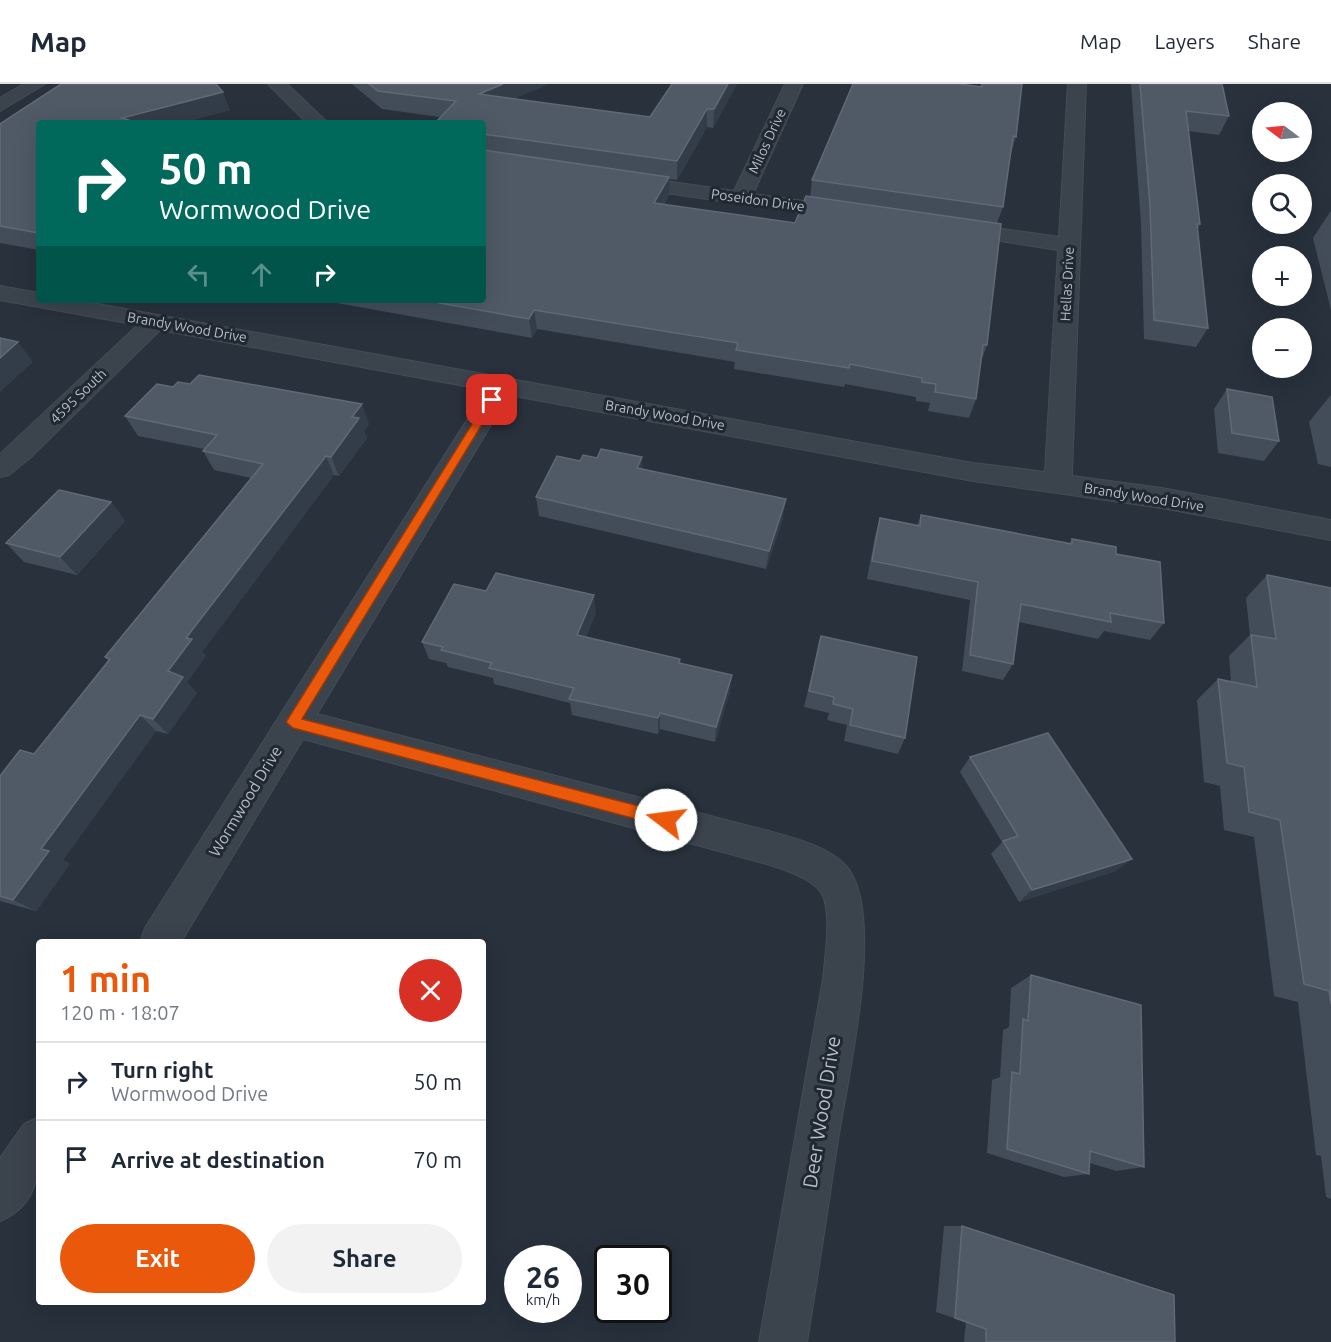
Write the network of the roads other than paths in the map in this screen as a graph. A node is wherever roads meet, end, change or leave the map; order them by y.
1 (36, 84) edge
2 (277, 84) edge
3 (794, 84) edge
4 (1077, 84) edge
5 (0, 106) edge
6 (314, 120) edge
7 (600, 177) edge
8 (741, 198) junction
9 (871, 216) edge
10 (930, 225) edge
11 (1069, 245) junction
12 (0, 293) edge
13 (36, 300) edge
14 (53, 303) edge
15 (155, 322) junction
16 (501, 385) junction
17 (0, 468) edge
18 (1058, 484) junction
19 (1331, 530) edge
20 (293, 722) junction
21 (161, 939) edge
22 (36, 1143) edge
23 (0, 1198) edge
24 (783, 1342) edge

1 - 5 street
2 - 6 street
3 - 8 street, Milos Drive
4 - 11 street, Hellas Drive
7 - 8 street, Poseidon Drive
8 - 9 street, Poseidon Drive
10 - 11 street
11 - 18 street, Hellas Drive
12 - 13 street, Brandy Wood Drive
14 - 15 street, Brandy Wood Drive
15 - 16 street, Brandy Wood Drive
15 - 17 street, 4595 South
16 - 18 street, Brandy Wood Drive
16 - 20 street, Wormwood Drive
18 - 19 street, Brandy Wood Drive
20 - 21 street, Wormwood Drive
20 - 24 street, Deer Wood Drive
22 - 23 street

